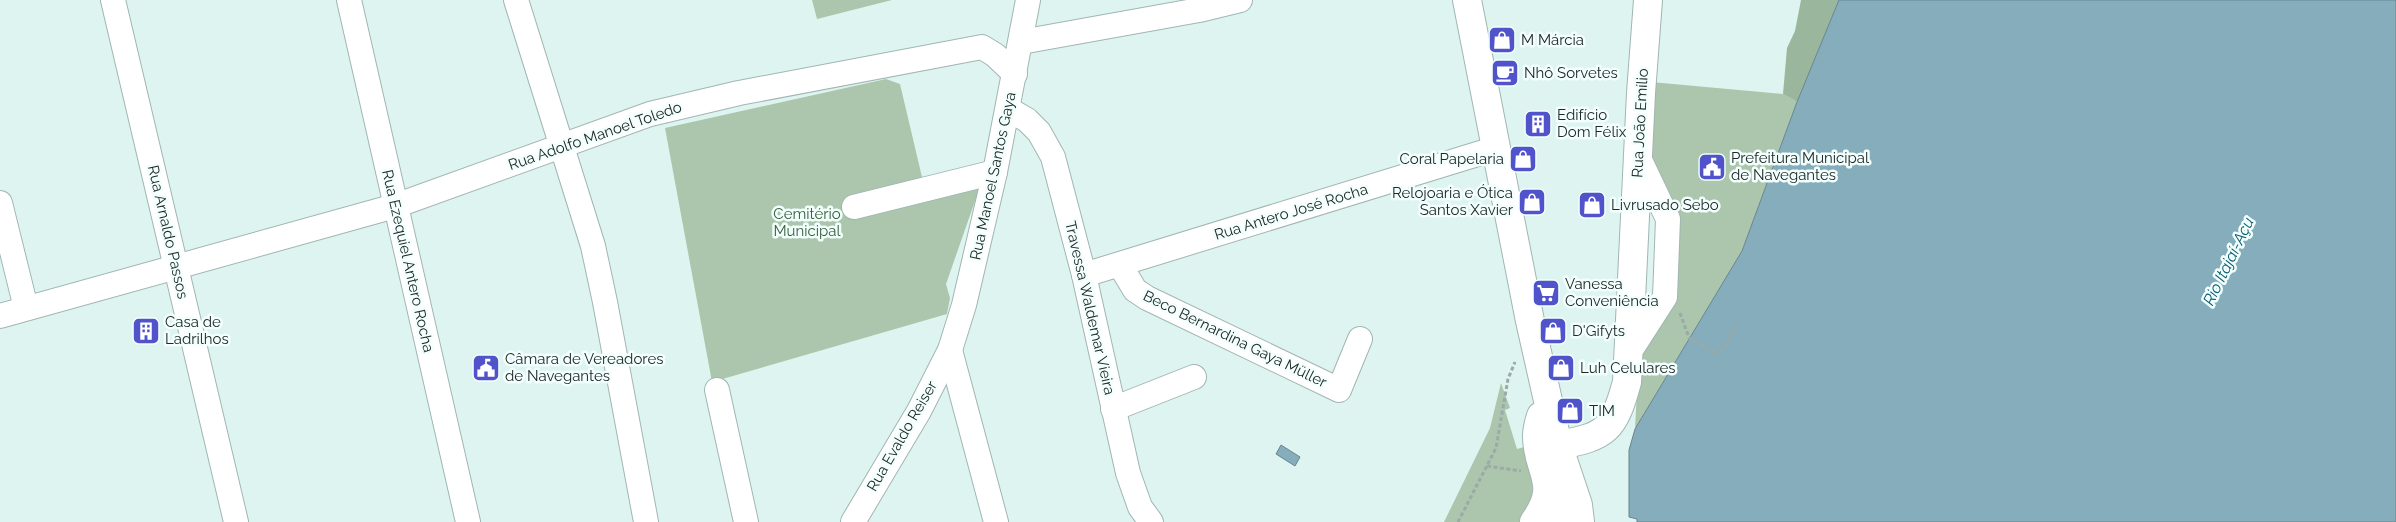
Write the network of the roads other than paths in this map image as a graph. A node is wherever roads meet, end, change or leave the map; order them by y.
1 (112, 0) edge
2 (349, 0) edge
3 (516, 0) edge
4 (1028, 0) edge
5 (1240, 0) edge
6 (1467, 0) edge
7 (1648, 0) edge
8 (1021, 42) junction
9 (1015, 74) junction
10 (1008, 109) junction
11 (561, 146) junction
12 (1497, 148) junction
13 (995, 172) junction
14 (0, 203) edge
15 (396, 206) junction
16 (854, 207) dead end
17 (1120, 265) junction
18 (176, 267) junction
19 (1084, 275) junction
20 (26, 308) junction
21 (0, 316) edge
22 (1360, 339) dead end
23 (950, 350) junction
24 (1194, 377) dead end
25 (1545, 389) junction
26 (717, 390) dead end
27 (1113, 409) junction
28 (1558, 445) junction
29 (1572, 489) junction
30 (236, 522) edge
31 (468, 522) edge
32 (646, 522) edge
33 (746, 522) edge
34 (853, 522) edge
35 (996, 522) edge
36 (1151, 522) edge
37 (1534, 522) edge
38 (1553, 522) edge
39 (1580, 522) edge

1 - 18 street, Rua Arnaldo Passos
2 - 15 street, Rua Ezequiel Antero Rocha
3 - 11 street
4 - 8 street, Rua Manoel Santos Gaya
5 - 8 street
6 - 12 main road
7 - 28 main road, Rua João Emílio
8 - 9 street, Rua Manoel Santos Gaya
9 - 10 street, Rua Manoel Santos Gaya
9 - 11 street, Rua Adolfo Manoel Toledo
10 - 13 street, Rua Manoel Santos Gaya
10 - 19 street, Travessa Waldemar Vieira
11 - 15 street, Rua Adolfo Manoel Toledo
11 - 32 street
12 - 17 street, Rua Antero José Rocha
12 - 25 main road
13 - 16 street
13 - 23 street, Rua Manoel Santos Gaya
14 - 20 street
15 - 18 street, Rua Adolfo Manoel Toledo
15 - 31 street, Rua Ezequiel Antero Rocha
17 - 19 street, Rua Antero José Rocha
17 - 22 street, Beco Bernardina Gaya Müller
18 - 20 street, Rua Adolfo Manoel Toledo
18 - 30 street, Rua Arnaldo Passos
19 - 27 street, Travessa Waldemar Vieira
20 - 21 street, Rua Adolfo Manoel Toledo
23 - 34 street, Rua Evaldo Reiser
23 - 35 street
24 - 27 street
25 - 28 main road
25 - 37 main road
26 - 33 street
27 - 36 street, Travessa Waldemar Vieira
28 - 29 main road
29 - 38 street
29 - 39 main road

